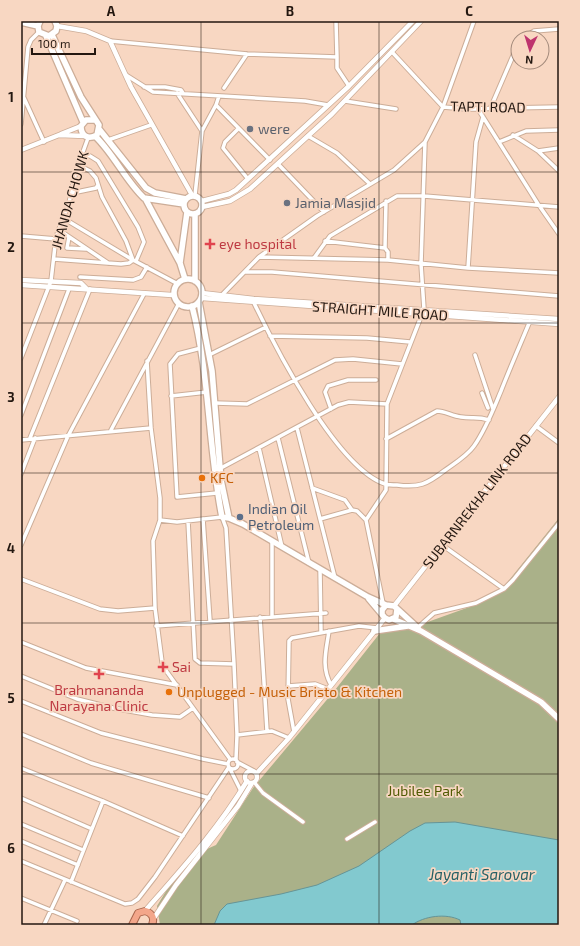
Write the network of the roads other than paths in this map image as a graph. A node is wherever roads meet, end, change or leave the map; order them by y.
1 (336, 21) edge
2 (412, 21) edge
3 (422, 21) edge
4 (474, 21) edge
5 (21, 22) edge
6 (56, 23) edge
7 (39, 26) edge
8 (559, 29) edge
9 (546, 30) edge
10 (49, 35) junction
11 (110, 41) junction
12 (392, 52) junction
13 (247, 54) junction
14 (337, 57) junction
15 (510, 63) edge
16 (125, 75) junction
17 (349, 86) junction
18 (143, 88) junction
19 (224, 88) dead end
20 (177, 93) junction
21 (183, 93) junction
22 (219, 96) junction
23 (24, 97) junction
24 (345, 101) junction
25 (216, 105) junction
26 (328, 105) junction
27 (443, 107) junction
28 (559, 107) edge
29 (396, 109) dead end
30 (478, 109) junction
31 (490, 109) junction
32 (483, 117) junction
33 (95, 120) junction
34 (21, 124) edge
35 (82, 124) junction
36 (151, 125) junction
37 (99, 129) junction
38 (238, 129) junction
39 (559, 130) edge
40 (202, 131) junction
41 (59, 135) junction
42 (513, 135) junction
43 (95, 136) junction
44 (308, 136) junction
45 (87, 137) junction
46 (108, 140) junction
47 (44, 142) junction
48 (425, 142) junction
49 (498, 142) junction
50 (559, 148) edge
51 (21, 150) edge
52 (538, 151) junction
53 (81, 154) junction
54 (270, 160) junction
55 (278, 164) junction
56 (78, 165) junction
57 (559, 171) edge
58 (248, 179) junction
59 (98, 184) junction
60 (370, 184) junction
61 (72, 193) junction
62 (193, 195) junction
63 (424, 196) junction
64 (146, 200) junction
65 (472, 200) junction
66 (386, 201) junction
67 (185, 202) junction
68 (202, 204) junction
69 (538, 204) junction
70 (559, 206) edge
71 (187, 212) junction
72 (324, 212) junction
73 (195, 214) junction
74 (63, 218) junction
75 (59, 230) junction
76 (559, 234) edge
77 (21, 236) edge
78 (69, 237) junction
79 (56, 239) junction
80 (326, 242) junction
81 (385, 248) junction
82 (88, 249) junction
83 (259, 257) junction
84 (54, 258) junction
85 (314, 258) junction
86 (388, 260) junction
87 (134, 261) junction
88 (108, 263) junction
89 (180, 264) junction
90 (421, 264) junction
91 (147, 267) junction
92 (468, 268) junction
93 (245, 272) junction
94 (559, 273) edge
95 (80, 277) dead end
96 (185, 279) junction
97 (21, 280) edge
98 (51, 281) junction
99 (194, 281) junction
100 (178, 284) junction
101 (21, 285) edge
102 (423, 286) junction
103 (48, 287) junction
104 (88, 288) junction
105 (68, 289) junction
106 (144, 294) junction
107 (172, 295) junction
108 (221, 296) junction
109 (559, 296) edge
110 (201, 297) junction
111 (254, 303) junction
112 (178, 305) junction
113 (192, 306) junction
114 (423, 312) junction
115 (559, 319) edge
116 (530, 321) junction
117 (559, 324) edge
118 (266, 327) junction
119 (270, 336) junction
120 (410, 342) junction
121 (202, 348) junction
122 (209, 355) junction
123 (474, 355) dead end
124 (21, 358) edge
125 (147, 361) junction
126 (402, 364) junction
127 (296, 380) junction
128 (376, 380) dead end
129 (207, 392) junction
130 (482, 393) dead end
131 (171, 396) junction
132 (559, 397) edge
133 (215, 403) junction
134 (387, 404) junction
135 (488, 408) dead end
136 (331, 409) junction
137 (493, 409) junction
138 (21, 415) edge
139 (316, 416) junction
140 (489, 420) junction
141 (536, 426) junction
142 (151, 428) junction
143 (297, 428) junction
144 (111, 430) junction
145 (68, 436) junction
146 (30, 438) junction
147 (35, 438) junction
148 (278, 438) junction
149 (386, 439) junction
150 (21, 440) edge
151 (559, 443) edge
152 (259, 448) junction
153 (221, 468) junction
154 (21, 474) edge
155 (385, 484) junction
156 (312, 488) junction
157 (217, 493) junction
158 (352, 510) junction
159 (222, 517) junction
160 (204, 518) junction
161 (229, 518) junction
162 (320, 519) junction
163 (160, 520) junction
164 (366, 520) junction
165 (188, 521) junction
166 (559, 523) edge
167 (226, 528) junction
168 (272, 541) junction
169 (21, 545) edge
170 (442, 545) junction
171 (283, 548) junction
172 (309, 563) junction
173 (320, 569) junction
174 (335, 578) junction
175 (21, 579) edge
176 (504, 588) junction
177 (368, 597) junction
178 (384, 604) junction
179 (396, 607) junction
180 (154, 608) junction
181 (320, 613) junction
182 (326, 613) dead end
183 (272, 616) junction
184 (383, 616) junction
185 (260, 617) junction
186 (232, 619) junction
187 (393, 619) junction
188 (210, 621) junction
189 (194, 622) junction
190 (156, 626) junction
191 (408, 626) junction
192 (376, 629) junction
193 (419, 629) junction
194 (328, 631) junction
195 (321, 632) junction
196 (21, 642) edge
197 (234, 664) junction
198 (21, 676) edge
199 (177, 685) junction
200 (288, 686) junction
201 (330, 687) junction
202 (21, 701) edge
203 (193, 708) junction
204 (559, 719) edge
205 (267, 731) junction
206 (294, 732) junction
207 (21, 734) edge
208 (237, 735) junction
209 (289, 738) junction
210 (230, 759) junction
211 (236, 760) junction
212 (229, 766) junction
213 (21, 768) edge
214 (255, 772) junction
215 (247, 781) junction
216 (253, 782) junction
217 (241, 791) junction
218 (21, 798) edge
219 (209, 798) junction
220 (104, 801) junction
221 (303, 822) dead end
222 (375, 822) dead end
223 (21, 824) edge
224 (92, 829) junction
225 (184, 836) junction
226 (347, 839) dead end
227 (21, 841) edge
228 (83, 850) junction
229 (21, 861) edge
230 (78, 865) junction
231 (64, 880) junction
232 (71, 882) junction
233 (21, 898) edge
234 (51, 910) junction
235 (146, 910) junction
236 (77, 921) dead end
237 (154, 922) edge
238 (134, 923) edge
239 (44, 925) edge

1 - 14 street
2 - 17 street
3 - 12 street
4 - 27 street
5 - 7 main road
6 - 10 main road
6 - 11 street
7 - 10 main road
7 - 23 street
8 - 9 street
10 - 33 main road
10 - 35 main road
11 - 13 street
11 - 16 street
12 - 24 street
12 - 27 street, TAPTI ROAD
13 - 14 street
13 - 19 street
14 - 17 street
15 - 31 street
16 - 18 street
16 - 36 street
17 - 26 street
18 - 20 street
18 - 21 street
20 - 21 street
20 - 40 street
21 - 22 street
22 - 25 street
22 - 26 street
23 - 34 street
23 - 47 street
24 - 29 street
24 - 44 street
25 - 38 street
25 - 40 street
26 - 54 street
27 - 30 street, TAPTI ROAD
27 - 48 street
28 - 31 street, TAPTI ROAD
30 - 31 street, TAPTI ROAD
30 - 32 street
32 - 49 street
32 - 65 street
33 - 35 main road
33 - 37 main road
35 - 41 street
35 - 45 main road
36 - 46 street
36 - 62 street
37 - 43 main road
37 - 46 main road
38 - 54 street
38 - 58 street
39 - 42 street
40 - 62 street
41 - 45 street
41 - 47 street
42 - 49 street
42 - 52 street
43 - 45 main road
43 - 64 main road
44 - 55 street
44 - 60 street
45 - 53 street, JHANDA CHOWK
46 - 67 main road
47 - 51 street
48 - 60 street
48 - 63 street
49 - 69 street
50 - 52 street
52 - 57 street
53 - 56 street, JHANDA CHOWK
53 - 87 street
54 - 58 street
55 - 68 street
55 - 72 street
56 - 59 street
56 - 61 street, JHANDA CHOWK
58 - 68 street
59 - 61 street
59 - 87 street
60 - 72 street
61 - 74 street, JHANDA CHOWK
62 - 67 main road
62 - 68 main road
63 - 65 street
63 - 66 street
63 - 90 street
64 - 67 main road
64 - 89 main road
65 - 69 street
65 - 92 street
66 - 80 street
66 - 81 street
67 - 71 main road
68 - 73 main road
69 - 70 street
69 - 76 street
71 - 73 main road
71 - 89 main road
72 - 83 street
73 - 99 main road
74 - 75 street, JHANDA CHOWK
74 - 87 street
75 - 78 street
75 - 79 street, JHANDA CHOWK
77 - 79 street
78 - 82 street
78 - 82 street
79 - 84 street, JHANDA CHOWK
80 - 81 street
80 - 85 street
81 - 86 street
82 - 88 street
83 - 85 street
83 - 93 street
84 - 88 street
84 - 98 street, JHANDA CHOWK
85 - 86 street
86 - 90 street
87 - 88 street
87 - 91 street
89 - 96 main road
90 - 92 street
90 - 102 street
91 - 95 street
91 - 100 street
92 - 94 street
93 - 102 street
93 - 108 street
96 - 99 main road
96 - 100 main road
97 - 98 street
98 - 103 street, JHANDA CHOWK
98 - 104 street
99 - 110 main road
100 - 107 main road
101 - 103 street
102 - 109 street
102 - 114 street
103 - 105 street
103 - 124 street, JHANDA CHOWK
104 - 105 street
104 - 106 street
104 - 146 street
105 - 138 street
106 - 107 street
106 - 145 street
107 - 112 main road
108 - 110 street, STRAIGHT MILE ROAD
108 - 114 street, STRAIGHT MILE ROAD
110 - 111 street, STRAIGHT MILE ROAD
110 - 113 main road
110 - 122 main road
111 - 114 street, STRAIGHT MILE ROAD
111 - 118 street
112 - 113 main road
112 - 125 street
113 - 121 main road
114 - 115 street, STRAIGHT MILE ROAD
114 - 116 street, STRAIGHT MILE ROAD
114 - 120 street
116 - 117 street, STRAIGHT MILE ROAD
116 - 137 street
118 - 119 street
118 - 122 street
119 - 120 street
119 - 127 street
120 - 126 street
121 - 129 main road
121 - 131 street
122 - 133 main road
123 - 137 street
125 - 142 street
125 - 144 street
126 - 127 street
126 - 134 street
127 - 133 street
127 - 139 street
128 - 136 street
129 - 131 street
129 - 157 main road
130 - 135 street
131 - 157 street
132 - 141 street, SUBARNREKHA LINK ROAD
133 - 153 main road
134 - 136 street
134 - 149 street
136 - 139 street
137 - 140 street
139 - 143 street
139 - 155 street
140 - 149 street
140 - 155 street
141 - 151 street
141 - 170 street, SUBARNREKHA LINK ROAD
142 - 144 street
142 - 163 street
143 - 148 street
143 - 156 street
144 - 145 street
145 - 147 street
145 - 169 street
146 - 147 street
146 - 150 street
147 - 154 street
148 - 152 street
148 - 172 street
149 - 155 street
152 - 153 street
152 - 171 street
153 - 161 main road
155 - 164 street
156 - 158 street
156 - 162 street
157 - 159 main road
158 - 162 street
158 - 164 street
159 - 160 street
159 - 161 main road
159 - 167 street
160 - 165 street
160 - 188 street
161 - 167 street
161 - 168 main road
162 - 174 street
163 - 165 street
163 - 180 street
164 - 178 street
165 - 189 street
166 - 176 street
167 - 186 street
168 - 171 main road
168 - 183 street
170 - 176 street
170 - 179 street, SUBARNREKHA LINK ROAD
171 - 172 main road
172 - 173 main road
173 - 174 main road
173 - 181 street
174 - 177 main road
175 - 180 street
176 - 193 street
177 - 178 main road
177 - 184 main road
178 - 179 main road
178 - 184 main road
179 - 187 main road
179 - 193 main road
180 - 190 street
181 - 182 street
181 - 183 street
181 - 195 street
183 - 185 street
184 - 187 main road
184 - 192 street
185 - 186 street
185 - 205 street
186 - 188 street
186 - 197 street
187 - 191 main road
188 - 189 street
189 - 190 street
189 - 197 street
190 - 199 street
191 - 192 main road
191 - 193 main road
192 - 194 street
192 - 201 street
193 - 204 main road
194 - 195 street
194 - 201 street
195 - 200 street
196 - 199 street
197 - 208 street
198 - 203 street
199 - 203 street
200 - 201 street
200 - 206 street
201 - 206 street
202 - 212 street
203 - 210 street
205 - 208 street
205 - 209 street
206 - 209 street
207 - 219 street
208 - 211 street
209 - 214 street
210 - 211 street
210 - 212 street
211 - 212 street
211 - 214 street
212 - 217 street
212 - 219 street
213 - 220 street
214 - 215 street
214 - 216 street
215 - 216 street
215 - 217 street
216 - 221 street
216 - 237 street
217 - 235 street
218 - 224 street
219 - 225 street
220 - 224 street
220 - 225 street
222 - 226 street
223 - 228 street
224 - 228 street
225 - 232 street
227 - 230 street
228 - 230 street
229 - 231 street
230 - 232 street
231 - 232 street
231 - 234 street
233 - 234 street
234 - 236 street
234 - 239 street
235 - 237 highway
235 - 238 highway

